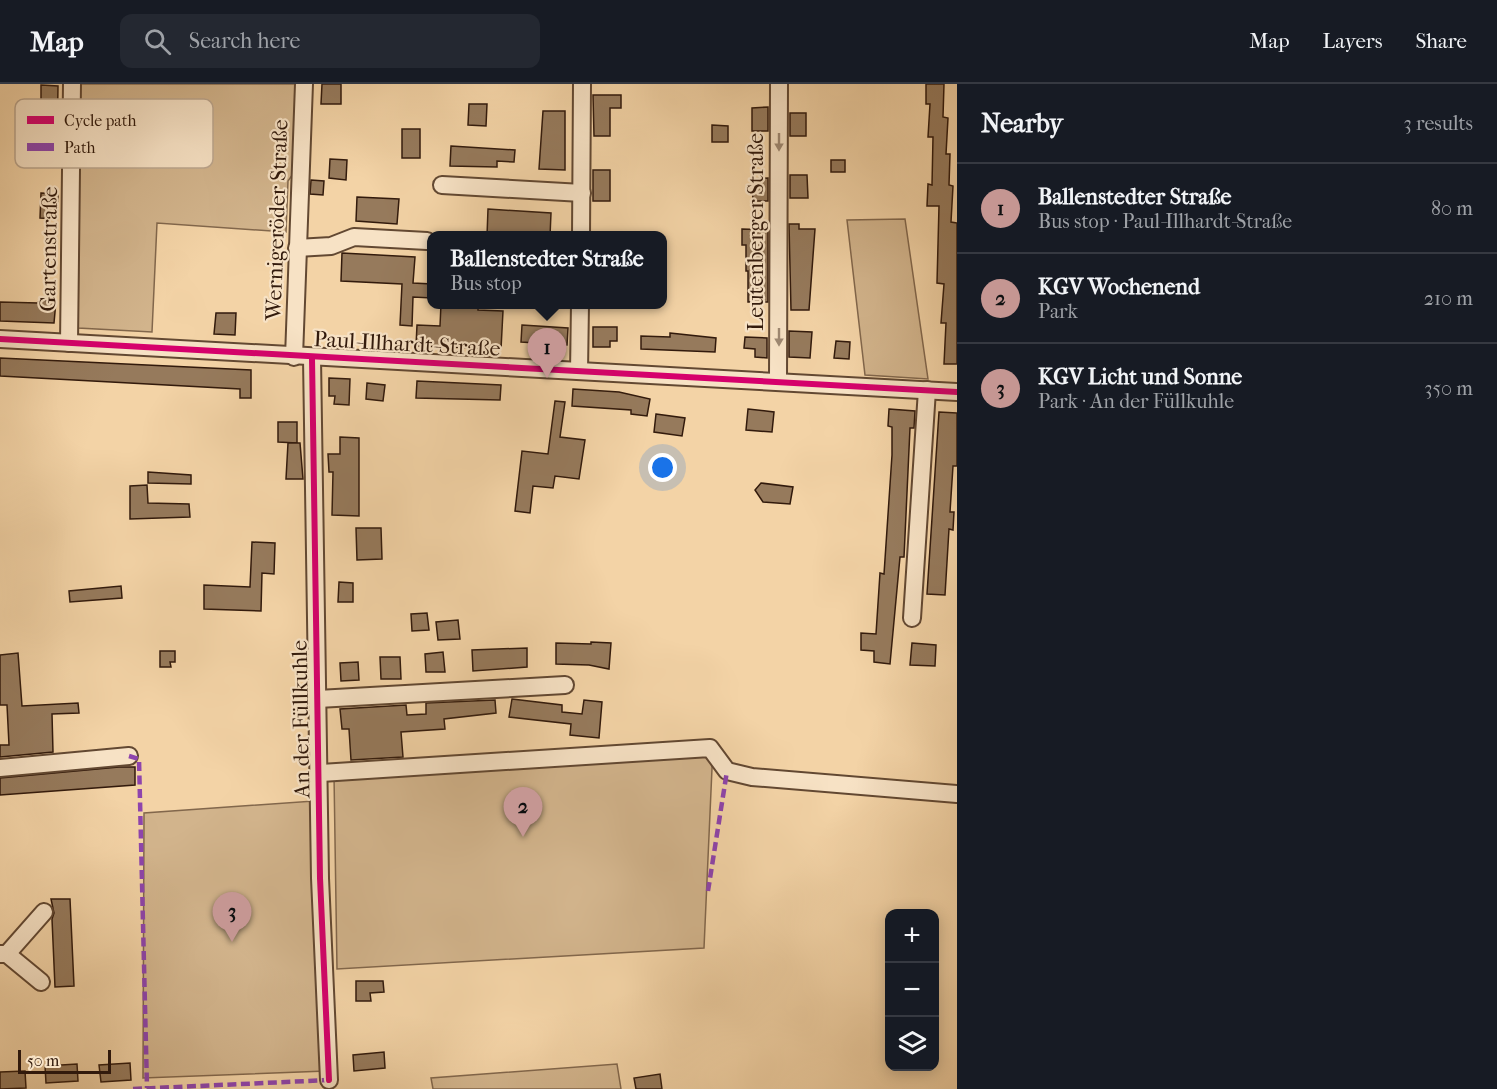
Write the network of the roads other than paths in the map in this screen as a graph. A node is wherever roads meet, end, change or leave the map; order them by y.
1 (72, 84) edge
2 (304, 84) edge
3 (582, 84) edge
4 (779, 84) edge
5 (72, 99) edge
6 (71, 168) edge
7 (442, 185) dead end
8 (582, 193) junction
9 (581, 231) edge
10 (427, 241) dead end
11 (297, 248) junction
12 (580, 309) edge
13 (0, 339) edge
14 (69, 343) junction
15 (294, 357) junction
16 (312, 358) junction
17 (579, 371) junction
18 (778, 381) junction
19 (927, 390) junction
20 (957, 392) edge
21 (912, 618) dead end
22 (565, 685) dead end
23 (318, 699) junction
24 (129, 756) dead end
25 (0, 768) edge
26 (321, 773) junction
27 (957, 794) edge
28 (44, 912) dead end
29 (4, 954) edge
30 (41, 982) dead end
31 (329, 1080) dead end

1 - 5 street, Gartenstraße
2 - 11 street, Wernigeröder Straße
3 - 8 street
4 -> 18 street, Leutenberger Straße
6 - 14 street, Gartenstraße
7 - 8 street
8 - 9 street
10 - 11 street
11 - 15 street, Wernigeröder Straße
12 - 17 street
13 - 14 street, Paul-Illhardt-Straße
14 - 15 street, Paul-Illhardt-Straße
15 - 16 street, Paul-Illhardt-Straße
16 - 17 street, Paul-Illhardt-Straße
16 - 23 street, An der Füllkuhle
17 - 18 street, Paul-Illhardt-Straße
18 - 19 street, Paul-Illhardt-Straße
19 - 20 street, Paul-Illhardt-Straße
19 - 21 street
22 - 23 street, An der Füllkuhle
23 - 26 street, An der Füllkuhle
24 - 25 street
26 - 27 street
26 - 31 street, An der Füllkuhle
28 - 29 street
29 - 30 street

